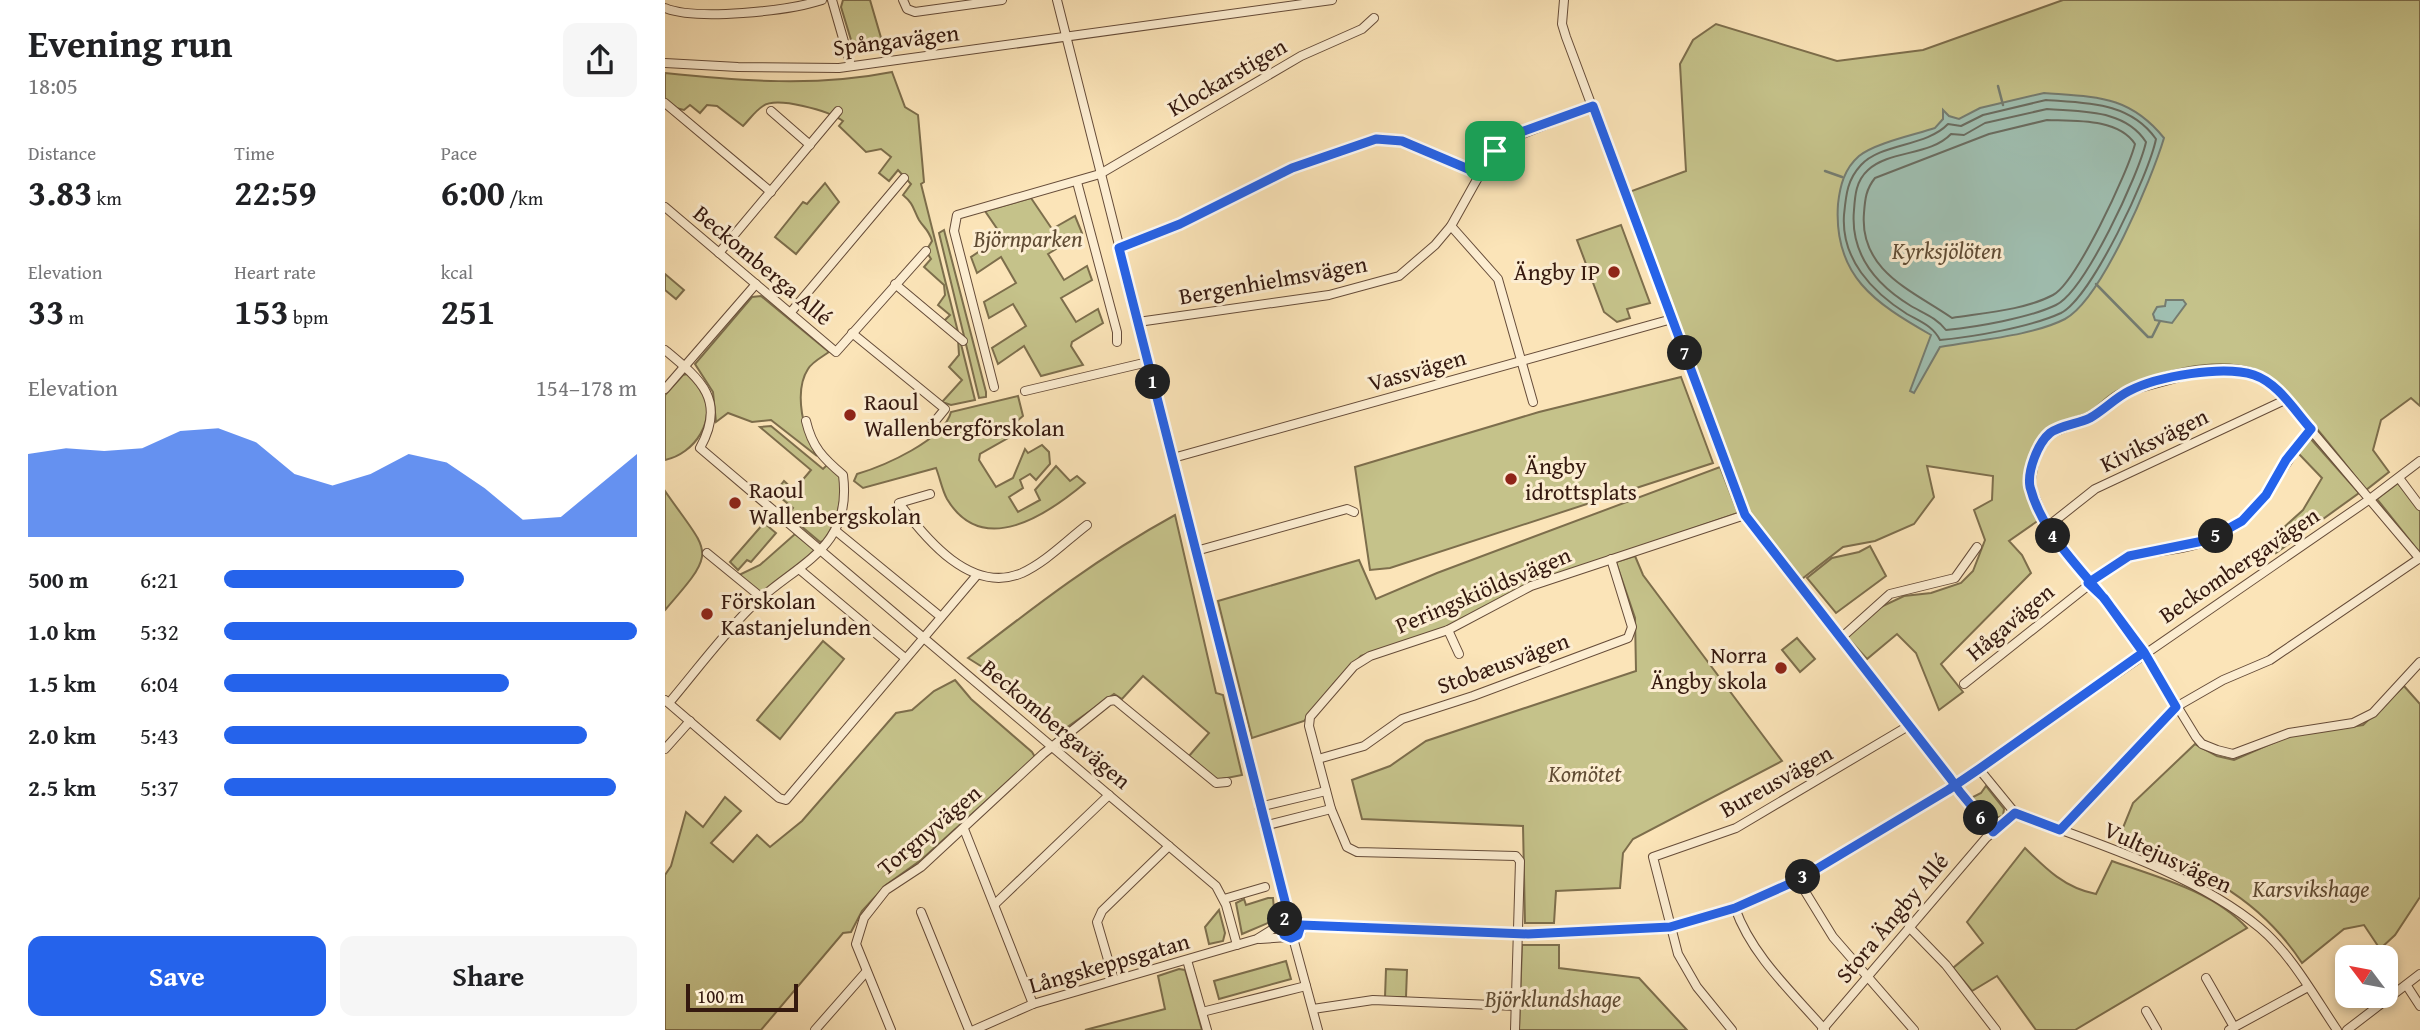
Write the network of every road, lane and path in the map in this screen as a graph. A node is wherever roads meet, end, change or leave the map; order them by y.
1 (766, 0) edge
2 (822, 0) edge
3 (832, 0) edge
4 (903, 0) edge
5 (1002, 0) edge
6 (1057, 0) edge
7 (1332, 0) edge
8 (1564, 0) edge
9 (665, 8) edge
10 (769, 10) junction
11 (1374, 18) dead end
12 (1064, 38) junction
13 (667, 62) edge
14 (851, 66) junction
15 (665, 103) edge
16 (1593, 106) junction
17 (771, 111) dead end
18 (838, 111) dead end
19 (810, 145) junction
20 (1100, 174) junction
21 (1480, 174) junction
22 (904, 178) dead end
23 (1077, 182) junction
24 (771, 192) junction
25 (665, 207) edge
26 (1451, 226) junction
27 (1119, 248) junction
28 (926, 251) dead end
29 (719, 253) junction
30 (756, 284) junction
31 (895, 284) junction
32 (791, 313) junction
33 (1672, 319) junction
34 (1138, 322) junction
35 (852, 333) junction
36 (963, 341) dead end
37 (1117, 342) dead end
38 (665, 350) edge
39 (1520, 360) junction
40 (1148, 362) junction
41 (684, 366) junction
42 (994, 387) dead end
43 (665, 389) edge
44 (1025, 391) dead end
45 (2285, 400) junction
46 (1533, 402) dead end
47 (806, 421) dead end
48 (2311, 429) junction
49 (927, 431) dead end
50 (1173, 458) junction
51 (2420, 461) edge
52 (2399, 478) junction
53 (930, 494) dead end
54 (2370, 499) junction
55 (2420, 506) edge
56 (1354, 512) dead end
57 (1745, 515) junction
58 (1087, 524) dead end
59 (2047, 527) junction
60 (836, 531) junction
61 (1977, 547) dead end
62 (821, 551) junction
63 (1196, 551) junction
64 (707, 552) dead end
65 (1611, 559) junction
66 (2420, 559) edge
67 (799, 569) junction
68 (977, 575) junction
69 (2088, 583) junction
70 (762, 598) junction
71 (941, 617) junction
72 (1448, 630) junction
73 (923, 637) junction
74 (1841, 638) junction
75 (2144, 652) junction
76 (1459, 654) dead end
77 (905, 659) junction
78 (2420, 662) edge
79 (1964, 684) dead end
80 (667, 701) edge
81 (2176, 707) junction
82 (690, 721) junction
83 (1910, 725) junction
84 (1052, 746) junction
85 (665, 749) edge
86 (1318, 759) junction
87 (1979, 769) junction
88 (1227, 782) dead end
89 (1955, 786) junction
90 (1326, 791) junction
91 (1109, 795) junction
92 (1259, 807) junction
93 (1331, 809) junction
94 (2015, 813) junction
95 (1264, 826) junction
96 (964, 829) junction
97 (2060, 830) junction
98 (1993, 832) junction
99 (1169, 846) junction
100 (1798, 880) junction
101 (1265, 887) dead end
102 (1224, 900) junction
103 (995, 904) junction
104 (1735, 908) junction
105 (921, 912) dead end
106 (1289, 917) junction
107 (1281, 925) junction
108 (1301, 925) junction
109 (1670, 927) junction
110 (1909, 927) junction
111 (1520, 934) junction
112 (1291, 937) junction
113 (1257, 939) junction
114 (1237, 945) junction
115 (1187, 960) junction
116 (866, 972) junction
117 (2420, 974) edge
118 (1868, 976) junction
119 (2206, 978) dead end
120 (1114, 980) junction
121 (1306, 986) junction
122 (2407, 986) junction
123 (2308, 987) junction
124 (1033, 1004) junction
125 (1516, 1006) junction
126 (2420, 1006) edge
127 (1313, 1009) junction
128 (2146, 1011) dead end
129 (1202, 1012) junction
130 (2232, 1029) edge
131 (815, 1030) edge
132 (891, 1030) edge
133 (969, 1030) edge
134 (974, 1030) edge
135 (1207, 1030) edge
136 (1318, 1030) edge
137 (1515, 1030) edge
138 (1733, 1030) edge
139 (1823, 1030) edge
140 (1914, 1030) edge
141 (1996, 1030) edge
142 (2157, 1030) edge
143 (2337, 1030) edge
144 (2347, 1030) edge

1 - 10 street
2 - 10 street
3 - 14 street
4 - 5 street
6 - 12 street
7 - 12 street, Spångavägen
8 - 16 street
9 - 10 street
11 - 20 street, Klockarstigen
12 - 14 street, Spångavägen
12 - 20 street
13 - 14 street, Spångavägen
15 - 24 street
16 - 21 street, Bergenhielmsvägen
16 - 33 street
17 - 19 street
18 - 19 street
19 - 24 street
20 - 23 street, Klockarstigen
20 - 27 street
21 - 26 street, Bergenhielmsvägen
21 - 27 street
22 - 32 street
23 - 37 street
23 - 42 street, Klockarstigen
24 - 29 street
25 - 29 street, Beckomberga Allé
26 - 34 street, Bergenhielmsvägen
26 - 39 street
27 - 34 street
28 - 31 street
29 - 30 street, Beckomberga Allé
30 - 32 street, Beckomberga Allé
30 - 41 street
31 - 35 street
31 - 36 street
32 - 35 street, Beckomberga Allé
33 - 39 street, Vassvägen
33 - 57 street
34 - 40 street
35 - 49 street
38 - 41 street
39 - 46 street
39 - 50 street, Vassvägen
40 - 44 street
40 - 50 street
41 - 43 street
41 - 62 street, Beckombergavägen
45 - 48 street
45 - 59 street, Kiviksvägen
45 - 59 street
47 - 60 street
48 - 54 street
48 - 69 street, Hågavägen
50 - 63 street
51 - 52 street, Beckombergavägen
52 - 54 street, Beckombergavägen
52 - 55 street
53 - 68 street
54 - 66 street
54 - 75 street, Beckombergavägen
56 - 63 street
57 - 65 street, Peringskiöldsvägen
57 - 74 street
58 - 68 street
59 - 69 street
60 - 62 street
60 - 71 street
61 - 74 street
62 - 67 street
62 - 73 street, Beckombergavägen
63 - 92 street
64 - 70 street
65 - 72 street, Peringskiöldsvägen
65 - 86 street, Stobæusvägen
66 - 81 street
67 - 70 street
67 - 77 street
68 - 71 street
69 - 75 street
69 - 79 street, Hågavägen
70 - 80 street
71 - 73 street
72 - 76 street
72 - 86 street, Peringskiöldsvägen
73 - 77 street
73 - 84 street, Beckombergavägen
74 - 83 street
75 - 81 street
75 - 87 street, Beckombergavägen
77 - 82 street
78 - 81 street
80 - 82 street
81 - 97 street
82 - 85 street
83 - 89 street
83 - 109 street, Bureusvägen
84 - 88 street, Torgnyvägen
84 - 91 street, Beckombergavägen
84 - 96 street, Torgnyvägen
86 - 90 street, Peringskiöldsvägen
87 - 89 street, Beckombergavägen
87 - 94 street
89 - 98 street
89 - 100 street, Beckombergavägen
90 - 92 street
90 - 93 street, Peringskiöldsvägen
91 - 99 street, Beckombergavägen
91 - 103 street
92 - 95 street
93 - 95 street
93 - 111 street, Peringskiöldsvägen
94 - 97 street, Vultejusvägen
94 - 98 street, Stora Ängby Allé
95 - 106 street
96 - 103 street
96 - 116 street, Torgnyvägen
97 - 123 street, Vultejusvägen
98 - 110 street, Stora Ängby Allé
99 - 102 street, Beckombergavägen
99 - 120 street
100 - 104 street, Beckombergavägen
100 - 118 street
101 - 102 street
102 - 114 street, Beckombergavägen
103 - 124 street
104 - 109 street, Beckombergavägen
104 - 139 street
105 - 133 street
106 - 107 street
106 - 108 street
107 - 112 street
107 - 113 street, Långskeppsgatan
108 - 111 street, Beckombergavägen
108 - 112 street
109 - 111 street, Beckombergavägen
109 - 138 street
110 - 118 street, Stora Ängby Allé
110 - 141 street
111 - 125 street
112 - 113 street, Långskeppsgatan
112 - 121 street
113 - 114 street, Långskeppsgatan
114 - 115 street, Långskeppsgatan
115 - 120 street, Långskeppsgatan
115 - 129 street
116 - 131 street
116 - 132 street, Torgnyvägen
117 - 122 street
118 - 139 street, Stora Ängby Allé
118 - 140 street
119 - 130 street
120 - 124 street, Långskeppsgatan
121 - 127 street
121 - 129 street
122 - 126 street
122 - 144 street
123 - 130 street
123 - 143 street, Vultejusvägen
124 - 134 street, Långskeppsgatan
125 - 127 street
125 - 137 street
127 - 136 street
128 - 142 street
129 - 135 street

